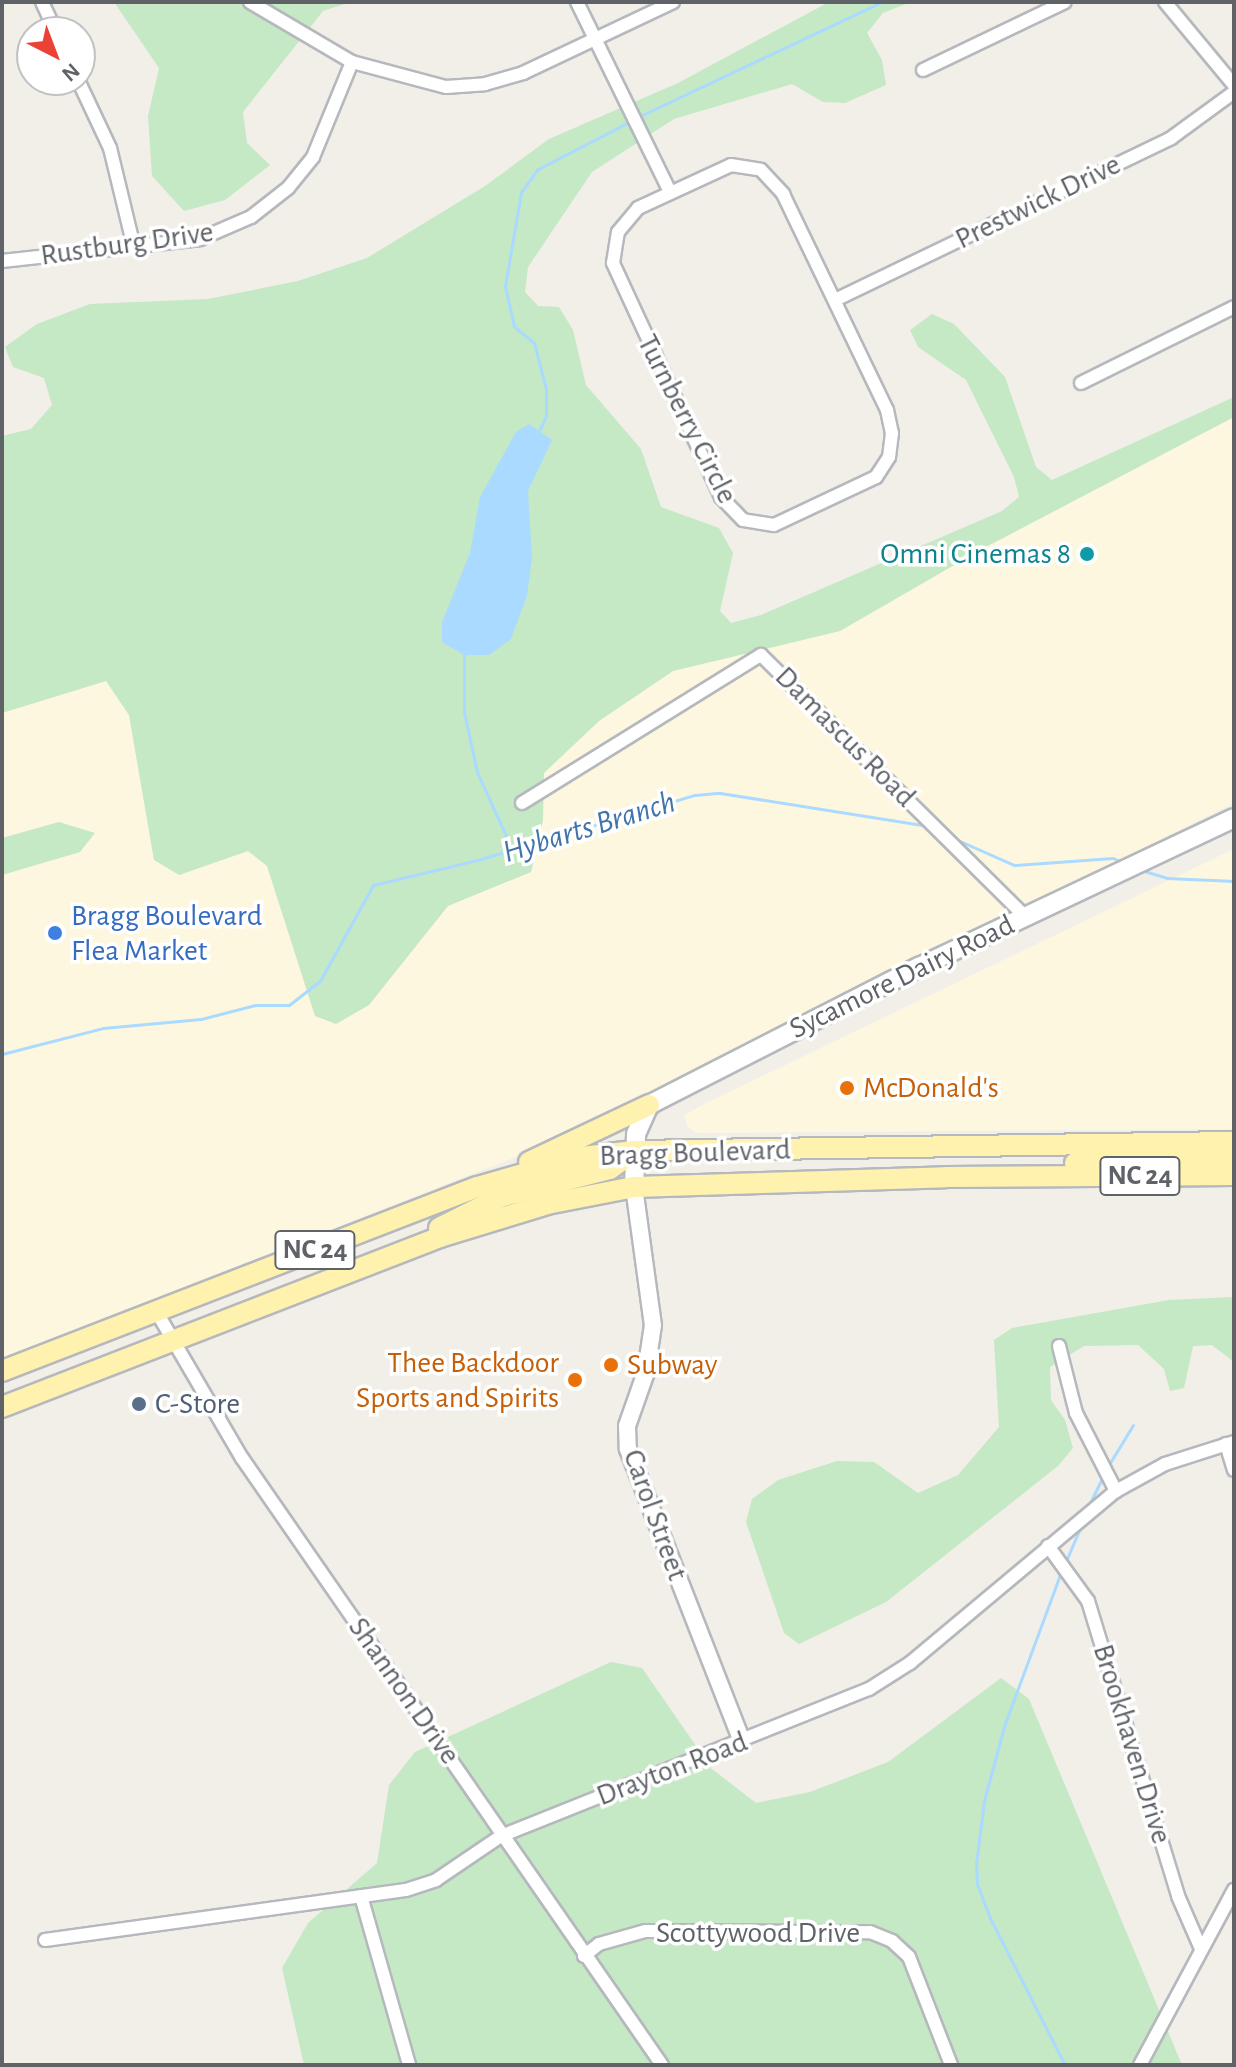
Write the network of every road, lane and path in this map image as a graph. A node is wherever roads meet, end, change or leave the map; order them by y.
1 (250, 2) edge
2 (577, 2) edge
3 (673, 2) edge
4 (1065, 2) edge
5 (1165, 2) edge
6 (596, 39) junction
7 (352, 62) junction
8 (923, 70) dead end
9 (1234, 85) edge
10 (1234, 92) edge
11 (86, 96) edge
12 (670, 192) junction
13 (134, 247) junction
14 (2, 261) edge
15 (835, 300) junction
16 (1234, 307) edge
17 (1081, 383) dead end
18 (522, 803) dead end
19 (1234, 818) edge
20 (1025, 916) junction
21 (649, 1105) junction
22 (1234, 1142) edge
23 (634, 1151) junction
24 (1234, 1160) edge
25 (1234, 1175) edge
26 (1047, 1177) junction
27 (477, 1187) junction
28 (634, 1187) junction
29 (371, 1263) junction
30 (156, 1311) junction
31 (171, 1342) junction
32 (1059, 1346) dead end
33 (2, 1371) edge
34 (2, 1407) edge
35 (1230, 1443) edge
36 (1234, 1470) edge
37 (1116, 1491) junction
38 (1048, 1546) junction
39 (742, 1741) junction
40 (501, 1836) junction
41 (1234, 1890) edge
42 (361, 1896) junction
43 (45, 1940) dead end
44 (1201, 1949) junction
45 (584, 1956) junction
46 (409, 2065) edge
47 (662, 2065) edge
48 (951, 2065) edge
49 (1140, 2065) edge

1 - 7 street
2 - 6 street
3 - 6 street
4 - 8 street
5 - 9 street
6 - 7 street
6 - 12 street
7 - 13 street, Rustburg Drive
10 - 15 street, Prestwick Drive
11 - 13 street
12 - 15 street, Turnberry Circle
12 - 15 street, Turnberry Circle
13 - 14 street, Rustburg Drive
16 - 17 street
18 - 20 street, Damascus Road
19 - 20 main road, Sycamore Dairy Road
20 - 21 main road, Sycamore Dairy Road
21 - 23 main road
21 - 27 main road
22 - 23 main road, Bragg Boulevard / NC 24
23 - 27 main road, Bragg Boulevard / NC 24
23 - 28 main road
23 - 29 main road
24 - 26 main road
25 - 26 main road, Bragg Boulevard / NC 24
26 - 28 main road, Bragg Boulevard / NC 24
27 - 30 main road, Bragg Boulevard / NC 24
28 - 29 main road, Bragg Boulevard / NC 24
28 - 39 street, Carol Street
29 - 31 main road, Bragg Boulevard / NC 24
30 - 31 street, Shannon Drive
30 - 33 main road, Bragg Boulevard / NC 24
31 - 34 main road, Bragg Boulevard / NC 24
31 - 40 street, Shannon Drive
32 - 37 street
35 - 36 street
35 - 37 street, Drayton Road
37 - 38 street, Drayton Road
38 - 39 street, Drayton Road
38 - 44 street, Brookhaven Drive
39 - 40 street, Drayton Road
40 - 42 street, Drayton Road
40 - 45 street, Shannon Drive
41 - 44 street
42 - 43 street, Drayton Road
42 - 46 street
44 - 49 street
45 - 47 street, Shannon Drive
45 - 48 street, Scottywood Drive

